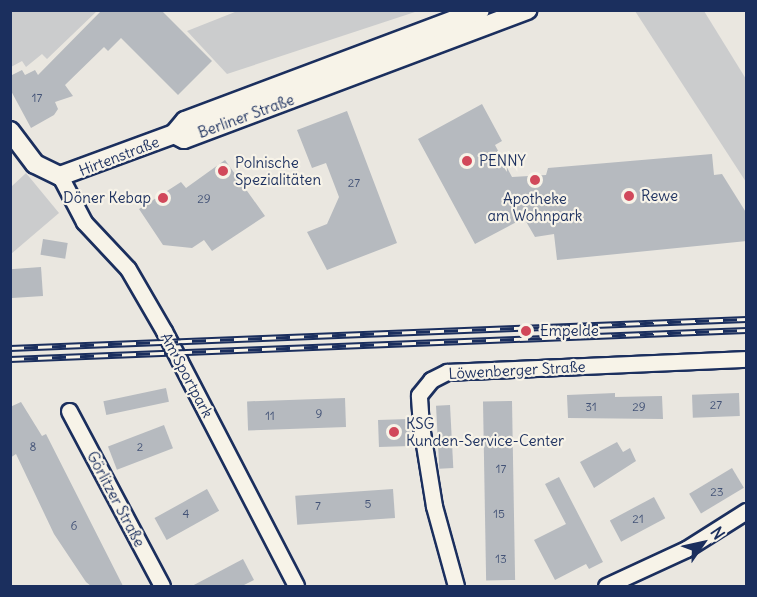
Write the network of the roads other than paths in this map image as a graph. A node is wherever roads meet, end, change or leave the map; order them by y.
1 (480, 10) edge
2 (528, 10) edge
3 (10, 131) edge
4 (174, 134) junction
5 (60, 176) junction
6 (747, 359) edge
7 (69, 411) dead end
8 (747, 511) edge
9 (162, 586) edge
10 (297, 586) edge
11 (456, 586) edge
12 (606, 586) edge

1 - 4 street, Berliner Straße
2 - 4 street, Berliner Straße
3 - 5 street, Hirtenstraße
4 - 5 street, Hirtenstraße
5 - 10 street, Am Sportpark
6 - 11 street, Löwenberger Straße
7 - 9 street, Görlitzer Straße
8 - 12 street

